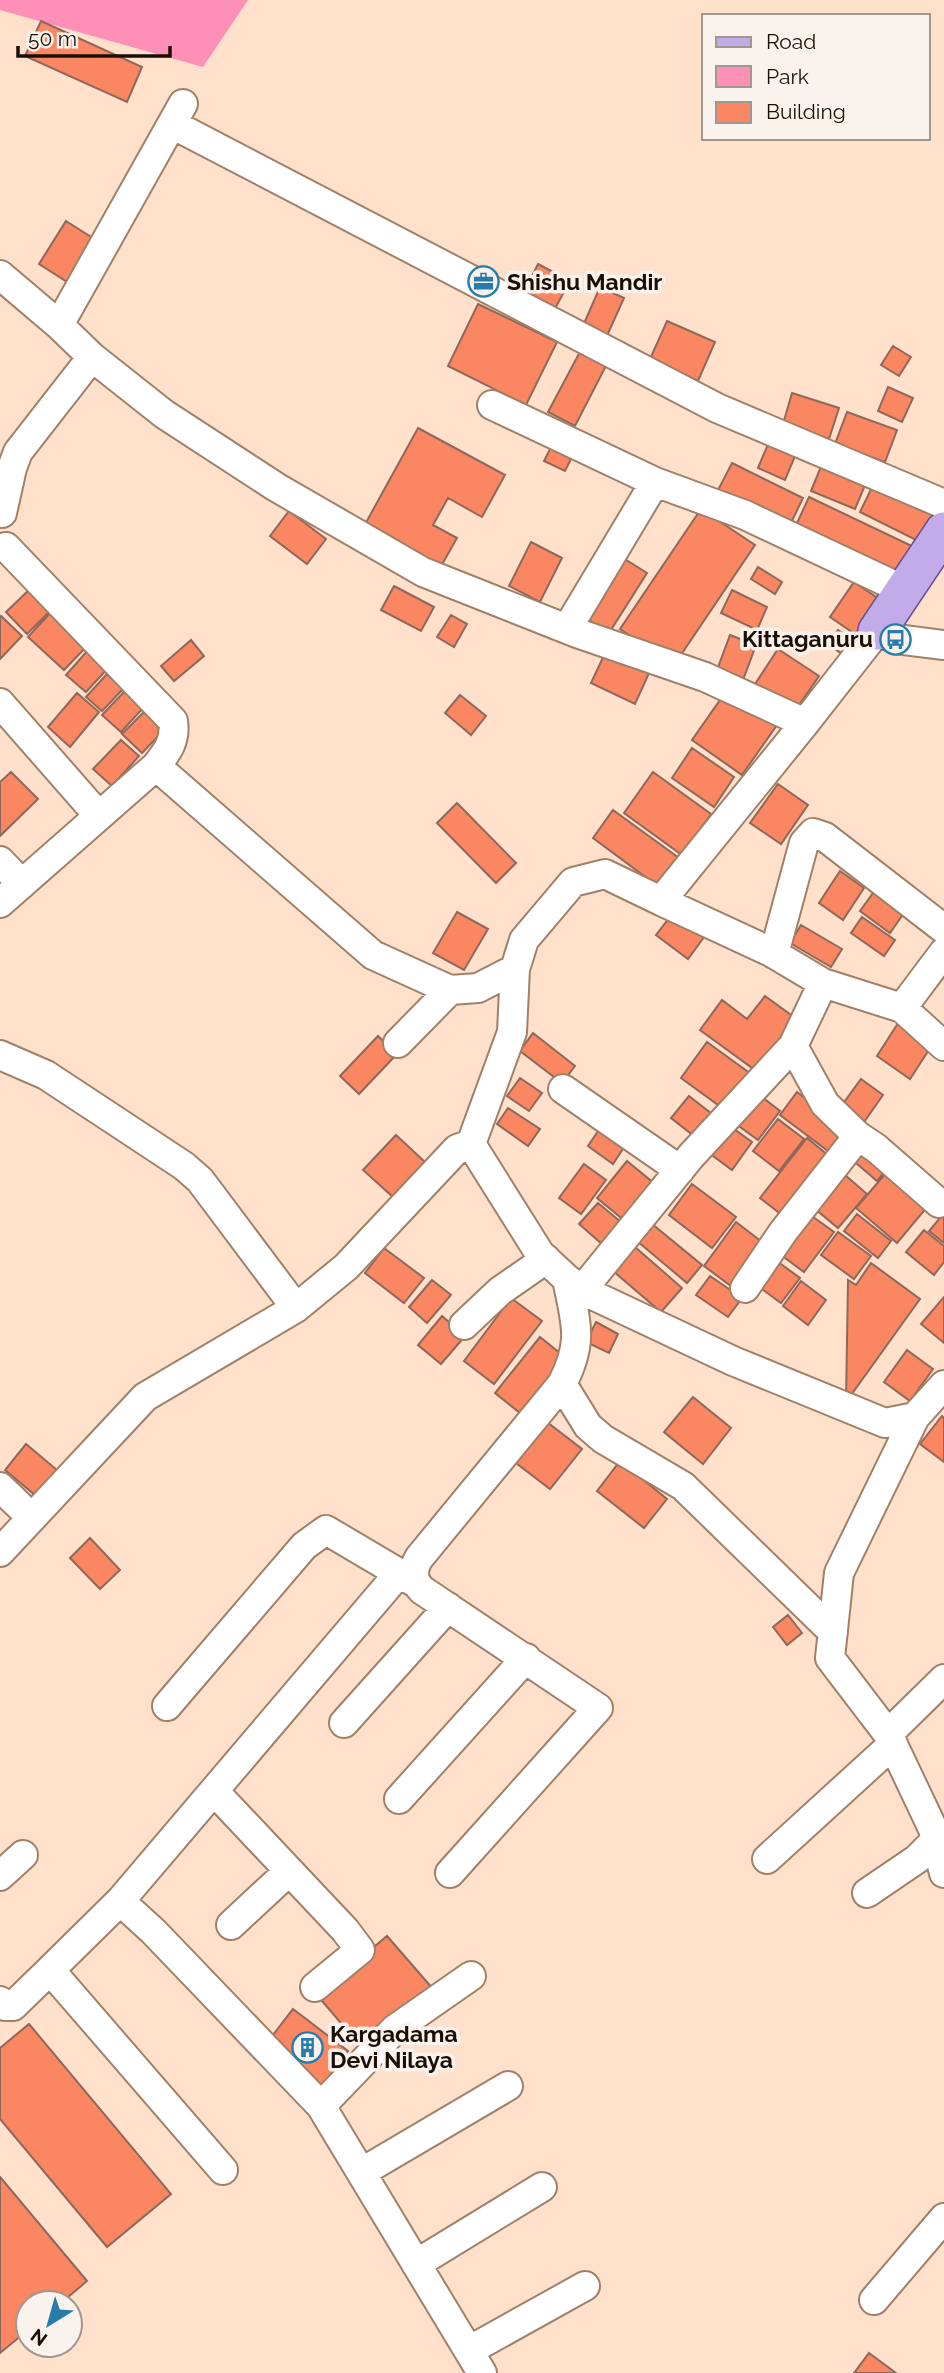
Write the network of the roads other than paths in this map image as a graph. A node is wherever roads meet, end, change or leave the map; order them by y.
1 (0, 275) edge
2 (59, 326) junction
3 (92, 358) junction
4 (492, 405) dead end
5 (655, 482) junction
6 (944, 504) edge
7 (2, 513) dead end
8 (944, 531) edge
9 (6, 547) dead end
10 (904, 590) junction
11 (567, 629) junction
12 (877, 631) junction
13 (944, 645) edge
14 (0, 703) edge
15 (806, 723) junction
16 (156, 766) junction
17 (99, 816) junction
18 (0, 861) edge
19 (22, 884) junction
20 (661, 901) junction
21 (0, 903) edge
22 (944, 929) edge
23 (944, 952) edge
24 (774, 954) junction
25 (515, 969) junction
26 (823, 983) junction
27 (450, 990) junction
28 (902, 1008) junction
29 (398, 1043) dead end
30 (793, 1046) junction
31 (944, 1046) edge
32 (0, 1055) edge
33 (563, 1089) dead end
34 (858, 1136) junction
35 (471, 1144) junction
36 (680, 1170) junction
37 (939, 1203) dead end
38 (546, 1259) junction
39 (574, 1284) junction
40 (746, 1288) dead end
41 (296, 1308) junction
42 (464, 1325) dead end
43 (562, 1384) junction
44 (944, 1385) edge
45 (915, 1417) junction
46 (0, 1487) edge
47 (31, 1517) junction
48 (0, 1552) edge
49 (407, 1578) junction
50 (448, 1607) junction
51 (833, 1632) junction
52 (526, 1658) junction
53 (944, 1679) edge
54 (167, 1706) dead end
55 (344, 1723) dead end
56 (890, 1739) junction
57 (214, 1791) junction
58 (399, 1799) dead end
59 (938, 1829) edge
60 (23, 1855) dead end
61 (767, 1859) dead end
62 (289, 1871) junction
63 (450, 1873) dead end
64 (944, 1873) edge
65 (0, 1875) edge
66 (867, 1893) dead end
67 (120, 1900) junction
68 (231, 1925) dead end
69 (50, 1970) junction
70 (471, 1976) dead end
71 (316, 1987) dead end
72 (0, 2001) edge
73 (508, 2086) dead end
74 (321, 2106) junction
75 (223, 2170) dead end
76 (362, 2172) junction
77 (542, 2187) dead end
78 (944, 2218) edge
79 (416, 2264) junction
80 (585, 2286) dead end
81 (874, 2300) dead end
82 (476, 2362) edge

1 - 2 street
2 - 3 street
2 - 6 street
3 - 7 street
3 - 11 street
4 - 5 street
5 - 10 street
5 - 11 street
8 - 10 main road
9 - 16 street
10 - 12 main road
11 - 15 street
12 - 13 street
12 - 15 street
14 - 17 street
15 - 20 street
16 - 17 street
16 - 27 street
17 - 19 street
18 - 19 street
19 - 21 street
20 - 24 street
20 - 25 street
22 - 24 street
23 - 28 street
24 - 26 street
25 - 27 street
25 - 35 street
26 - 28 street
26 - 30 street
27 - 29 street
28 - 31 street
30 - 34 street
30 - 36 street
32 - 41 street
33 - 36 street
34 - 37 street
34 - 40 street
35 - 38 street
35 - 41 street
36 - 39 street
38 - 39 street
38 - 42 street
39 - 43 street
39 - 45 street
41 - 47 street
43 - 49 street
43 - 51 street
44 - 45 street
45 - 51 street
46 - 47 street
47 - 48 street
49 - 50 street
49 - 54 street
49 - 57 street
50 - 52 street
50 - 55 street
51 - 56 street
52 - 58 street
52 - 63 street
53 - 56 street
56 - 59 street
56 - 61 street
57 - 62 street
57 - 67 street
59 - 64 street
59 - 66 street
60 - 65 street
62 - 68 street
62 - 71 street
67 - 69 street
67 - 74 street
69 - 72 street
69 - 75 street
70 - 74 street
73 - 76 street
74 - 76 street
76 - 79 street
77 - 79 street
78 - 81 street
79 - 82 street
80 - 82 street

